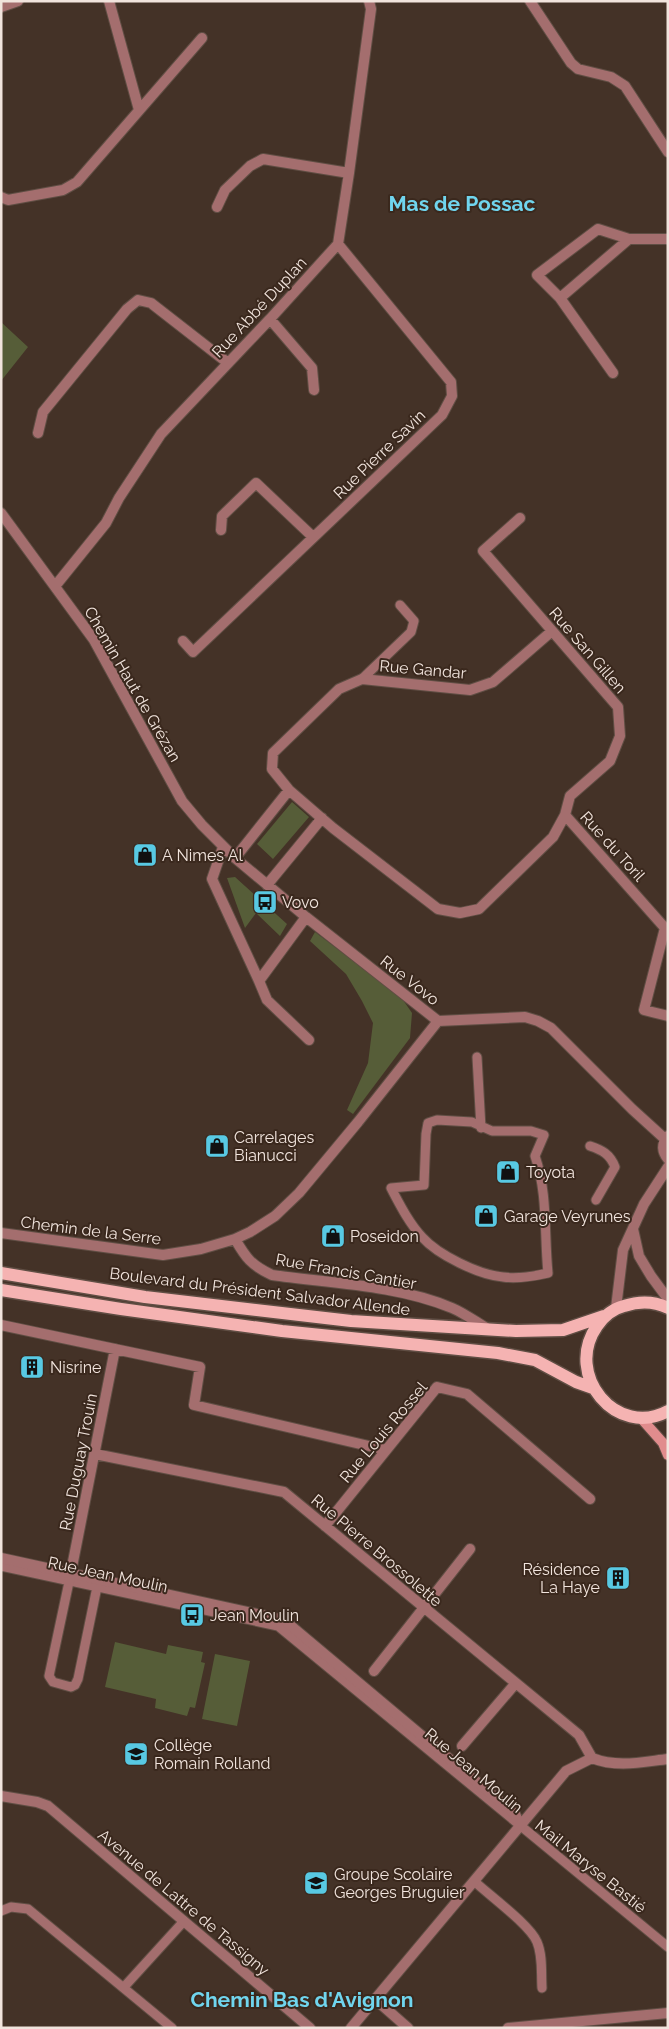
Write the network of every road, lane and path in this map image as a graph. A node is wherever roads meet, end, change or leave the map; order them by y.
1 (18, 1) edge
2 (109, 1) edge
3 (369, 1) edge
4 (530, 1) edge
5 (1, 7) edge
6 (202, 38) dead end
7 (139, 110) junction
8 (668, 152) edge
9 (349, 173) junction
10 (1, 198) edge
11 (217, 207) dead end
12 (667, 238) edge
13 (629, 240) junction
14 (338, 244) junction
15 (560, 298) junction
16 (270, 320) junction
17 (228, 364) junction
18 (613, 373) dead end
19 (314, 390) dead end
20 (38, 433) dead end
21 (1, 513) edge
22 (520, 518) dead end
23 (221, 530) dead end
24 (313, 538) junction
25 (56, 586) junction
26 (400, 605) dead end
27 (552, 631) junction
28 (183, 641) dead end
29 (362, 679) junction
30 (289, 790) junction
31 (182, 801) joint
32 (565, 816) junction
33 (322, 818) junction
34 (334, 828) joint
35 (223, 847) junction
36 (235, 858) junction
37 (267, 885) junction
38 (306, 917) junction
39 (259, 981) junction
40 (668, 1016) edge
41 (438, 1020) junction
42 (309, 1040) dead end
43 (477, 1057) dead end
44 (481, 1128) junction
45 (667, 1137) edge
46 (590, 1146) dead end
47 (668, 1159) edge
48 (668, 1167) edge
49 (596, 1200) dead end
50 (633, 1229) junction
51 (1, 1233) edge
52 (235, 1239) junction
53 (1, 1273) edge
54 (1, 1290) edge
55 (668, 1299) edge
56 (616, 1308) junction
57 (668, 1308) edge
58 (604, 1316) junction
59 (1, 1325) edge
60 (490, 1330) junction
61 (115, 1348) junction
62 (593, 1388) junction
63 (668, 1410) edge
64 (640, 1417) junction
65 (386, 1450) junction
66 (95, 1454) junction
67 (668, 1455) edge
68 (590, 1499) dead end
69 (325, 1526) junction
70 (470, 1549) dead end
71 (1, 1558) edge
72 (1, 1566) edge
73 (70, 1577) junction
74 (97, 1587) junction
75 (423, 1608) junction
76 (374, 1671) dead end
77 (515, 1684) junction
78 (462, 1746) dead end
79 (592, 1758) junction
80 (668, 1759) edge
81 (1, 1796) edge
82 (520, 1826) junction
83 (474, 1881) junction
84 (1, 1910) edge
85 (184, 1922) junction
86 (668, 1947) edge
87 (124, 1988) junction
88 (542, 1988) dead end
89 (375, 1999) junction
90 (668, 2014) edge
91 (640, 2016) junction
92 (172, 2028) edge
93 (310, 2028) edge
94 (351, 2028) edge
95 (408, 2028) edge
96 (508, 2028) edge
97 (514, 2028) edge
98 (640, 2028) edge

1 - 5 street
2 - 7 street
3 - 9 street
4 - 8 street
6 - 7 street
7 - 10 street
9 - 11 street
9 - 14 street
12 - 13 street
13 - 15 street
13 - 15 street
14 - 16 street, Rue Abbé Duplan
14 - 24 street, Rue Pierre Savin
15 - 18 street
16 - 17 street, Rue Abbé Duplan
16 - 19 street
17 - 20 street
17 - 25 street, Rue Abbé Duplan
21 - 25 street, Chemin Haut de Grézan
22 - 27 street, Rue San Gillen
23 - 24 street
24 - 28 street, Rue Pierre Savin
25 - 31 street, Chemin Haut de Grézan
26 - 29 lane, Rue Gandar
27 - 29 street, Rue Gandar
27 - 32 street, Rue San Gillen
29 - 30 street, Rue Gandar
30 - 33 street, Rue Gandar
30 - 36 street
31 - 35 street, Rue Vovo
32 - 34 street, Rue San Gillen
32 - 40 street, Rue du Toril
33 - 34 street, Rue Gandar
33 - 37 street
35 - 36 street, Rue Vovo
35 - 39 street
36 - 37 street, Rue Vovo
37 - 38 street, Rue Vovo
38 - 39 street
38 - 41 street, Rue Vovo
39 - 42 street
41 - 45 street, Rue Vovo
41 - 52 street, Chemin de la Serre
43 - 44 lane
44 - 44 lane
45 - 47 street
46 - 49 lane
48 - 50 street
50 - 55 street
50 - 56 street
51 - 52 street, Chemin de la Serre
52 - 60 street, Rue Francis Cantier
53 - 60 main road, Boulevard du Président Salvador Allende
54 - 62 main road, Boulevard du Président Salvador Allende
56 - 57 main road
56 - 58 main road
58 - 60 main road, Boulevard du Président Salvador Allende
58 - 62 main road
59 - 61 street
61 - 65 street
61 - 66 street, Rue Duguay Trouin
62 - 64 main road
63 - 64 main road
64 - 67 main road
65 - 68 street, Rue Louis Rossel
65 - 69 street, Rue Louis Rossel
66 - 69 street, Rue Pierre Brossolette
66 - 73 street, Rue Duguay Trouin
69 - 75 street, Rue Pierre Brossolette
70 - 75 street
71 - 73 street, Rue Jean Moulin
72 - 73 lane, Rue Jean Moulin
73 - 74 lane, Rue Jean Moulin
73 - 74 lane
73 - 82 street, Rue Jean Moulin
74 - 82 lane, Rue Jean Moulin
75 - 76 street
75 - 77 street, Rue Pierre Brossolette
77 - 78 street
77 - 79 street, Rue Pierre Brossolette
79 - 80 street
79 - 82 street
81 - 85 street, Avenue de Lattre de Tassigny
82 - 83 street
82 - 86 lane, Mail Maryse Bastié
83 - 88 lane
83 - 89 street
84 - 87 lane
85 - 87 lane
85 - 93 street, Avenue de Lattre de Tassigny
87 - 92 lane
89 - 94 street
89 - 95 street
90 - 91 street
91 - 97 street
91 - 98 street
96 - 97 street

